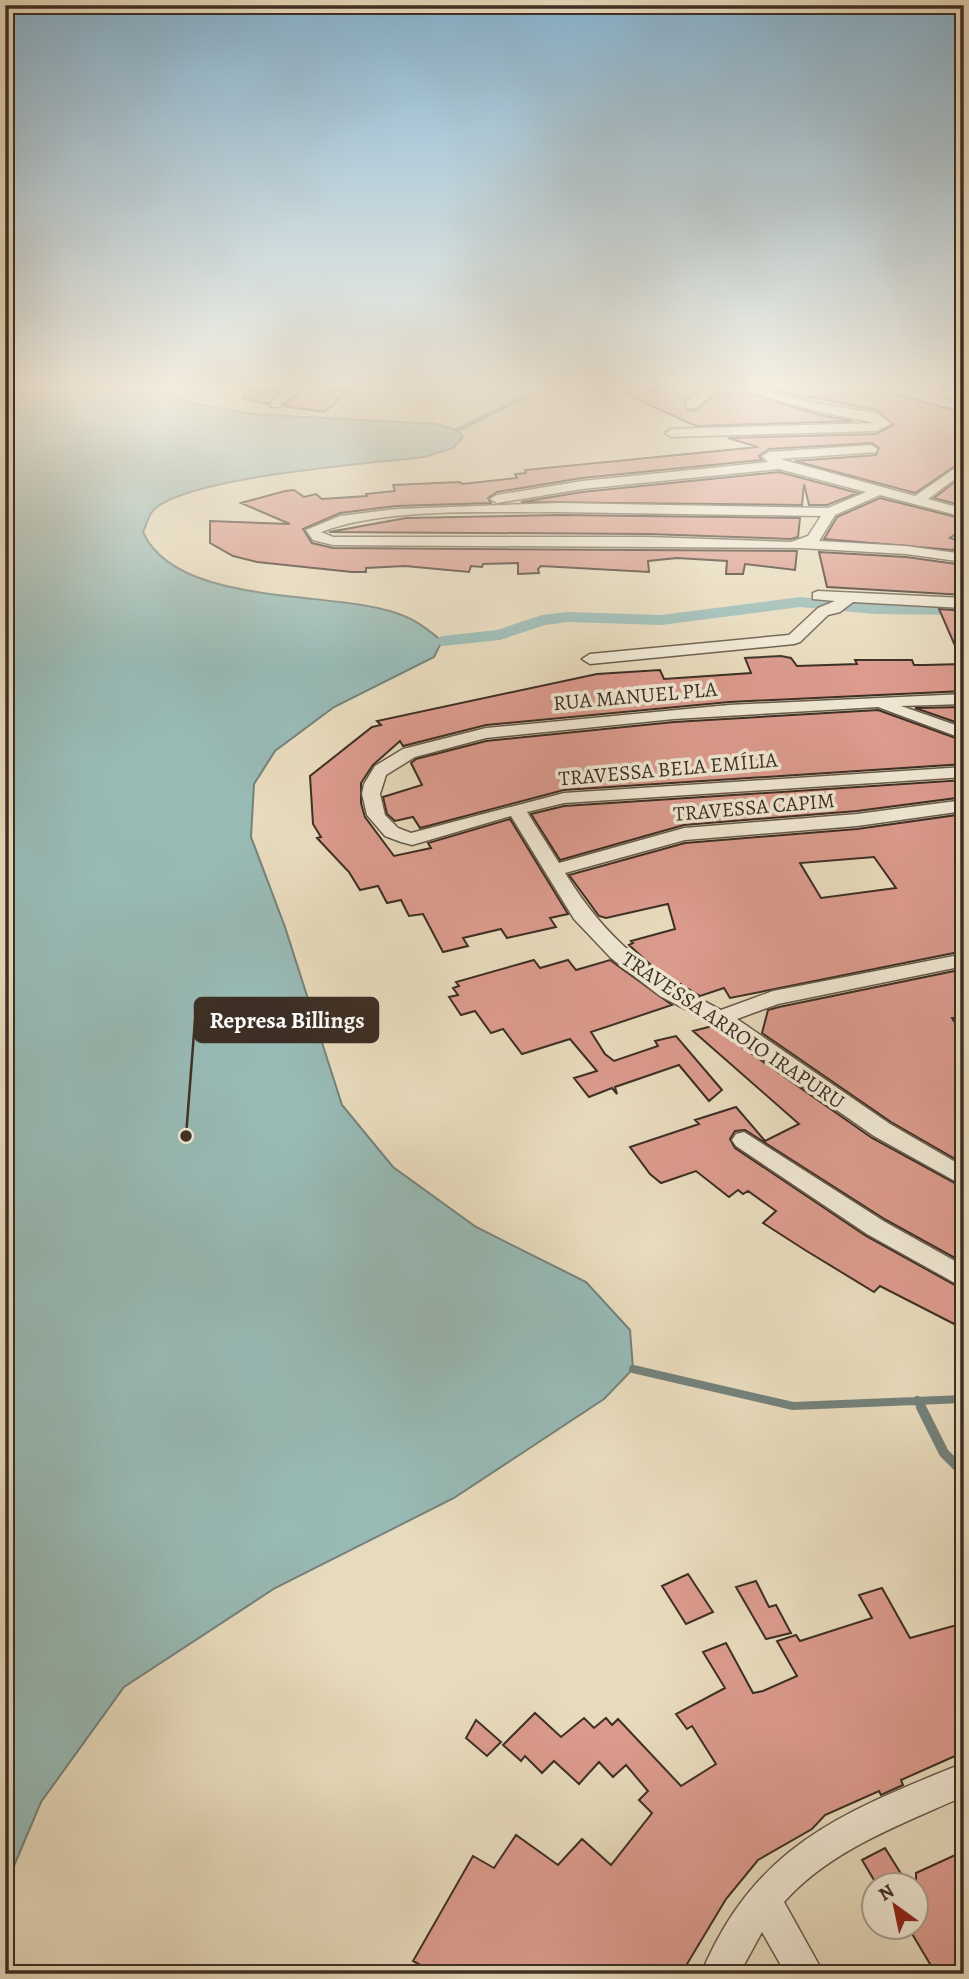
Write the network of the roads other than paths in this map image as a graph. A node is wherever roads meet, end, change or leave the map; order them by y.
1 (612, 482) edge
2 (635, 482) edge
3 (846, 482) edge
4 (942, 482) edge
5 (879, 491) junction
6 (918, 500) junction
7 (480, 508) junction
8 (638, 510) junction
9 (830, 512) junction
10 (964, 513) edge
11 (802, 544) junction
12 (964, 558) edge
13 (818, 596) dead end
14 (844, 602) junction
15 (964, 603) edge
16 (590, 659) dead end
17 (964, 699) edge
18 (875, 704) junction
19 (964, 734) edge
20 (964, 772) edge
21 (964, 805) edge
22 (516, 808) junction
23 (384, 828) joint
24 (552, 871) junction
25 (964, 960) edge
26 (720, 1017) junction
27 (744, 1140) dead end
28 (964, 1178) edge
29 (964, 1278) edge
30 (964, 1779) edge
31 (764, 1899) junction
32 (719, 1974) edge
33 (806, 1974) edge

1 - 7 street
2 - 8 street
3 - 5 street
4 - 6 street
5 - 6 street
5 - 9 street
6 - 10 street
7 - 8 street
7 - 11 street
8 - 9 street
9 - 11 street
11 - 12 street
13 - 14 street
14 - 15 street
14 - 16 street
17 - 18 street, RUA MANUEL PLA
18 - 19 street
18 - 23 street, RUA MANUEL PLA
20 - 22 street, TRAVESSA BELA EMÍLIA
21 - 24 street, TRAVESSA CAPIM
22 - 23 street, TRAVESSA BELA EMÍLIA
22 - 24 street, TRAVESSA ARROIO IRAPURU
24 - 26 street, TRAVESSA ARROIO IRAPURU
25 - 26 street
26 - 28 street, TRAVESSA ARROIO IRAPURU
27 - 29 street
30 - 31 street
31 - 32 street
31 - 33 street

